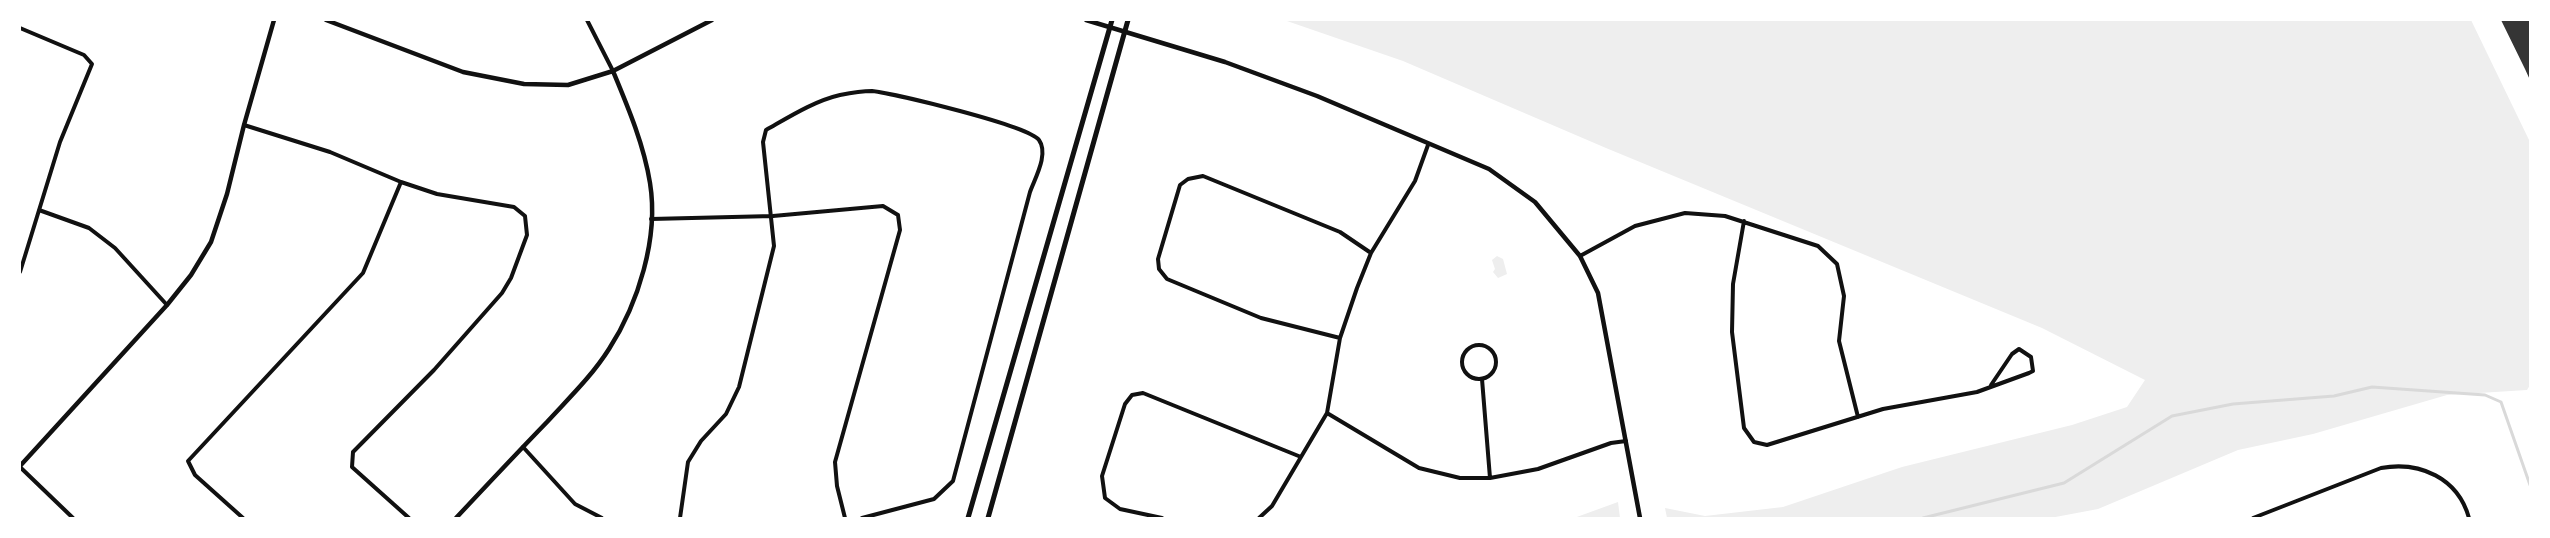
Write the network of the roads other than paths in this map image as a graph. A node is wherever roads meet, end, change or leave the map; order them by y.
1 (274, 20) edge
2 (326, 20) edge
3 (587, 20) edge
4 (712, 20) edge
5 (1086, 20) edge
6 (1128, 20) edge
7 (1111, 23) edge
8 (20, 28) edge
9 (1125, 30) junction
10 (613, 71) junction
11 (243, 124) junction
12 (1428, 145) junction
13 (401, 182) junction
14 (39, 210) junction
15 (773, 216) junction
16 (651, 219) junction
17 (1744, 222) junction
18 (1371, 253) junction
19 (1580, 256) junction
20 (20, 272) edge
21 (167, 305) junction
22 (1340, 338) junction
23 (1482, 379) junction
24 (1991, 385) junction
25 (1327, 413) junction
26 (1858, 417) junction
27 (1626, 441) junction
28 (523, 447) junction
29 (1301, 457) junction
30 (20, 466) edge
31 (1490, 478) junction
32 (73, 519) edge
33 (243, 519) edge
34 (409, 519) edge
35 (456, 519) edge
36 (602, 519) edge
37 (680, 519) edge
38 (845, 519) edge
39 (862, 519) edge
40 (968, 519) edge
41 (988, 519) edge
42 (1162, 519) edge
43 (1259, 519) edge
44 (1640, 519) edge
45 (2253, 519) edge
46 (2469, 519) edge

1 - 11 street
2 - 10 street
3 - 10 street
4 - 10 street
5 - 7 street
6 - 9 main road
7 - 9 street
7 - 40 main road
8 - 14 street
9 - 12 street
9 - 41 main road
10 - 16 street
11 - 13 street
11 - 21 street
12 - 18 street
12 - 19 street
13 - 33 street
13 - 34 street
14 - 20 street
14 - 21 street
15 - 16 street
15 - 37 street
15 - 38 street
15 - 39 street
16 - 28 street
17 - 19 street
17 - 26 street
17 - 26 street
18 - 22 street
18 - 22 street
19 - 27 street
21 - 30 street
22 - 25 street
23 - 23 street
23 - 31 street
24 - 24 street
24 - 26 street
25 - 29 street
25 - 31 street
27 - 31 street
27 - 44 street
28 - 35 street
28 - 36 street
29 - 42 street
29 - 43 street
30 - 32 street
45 - 46 street

